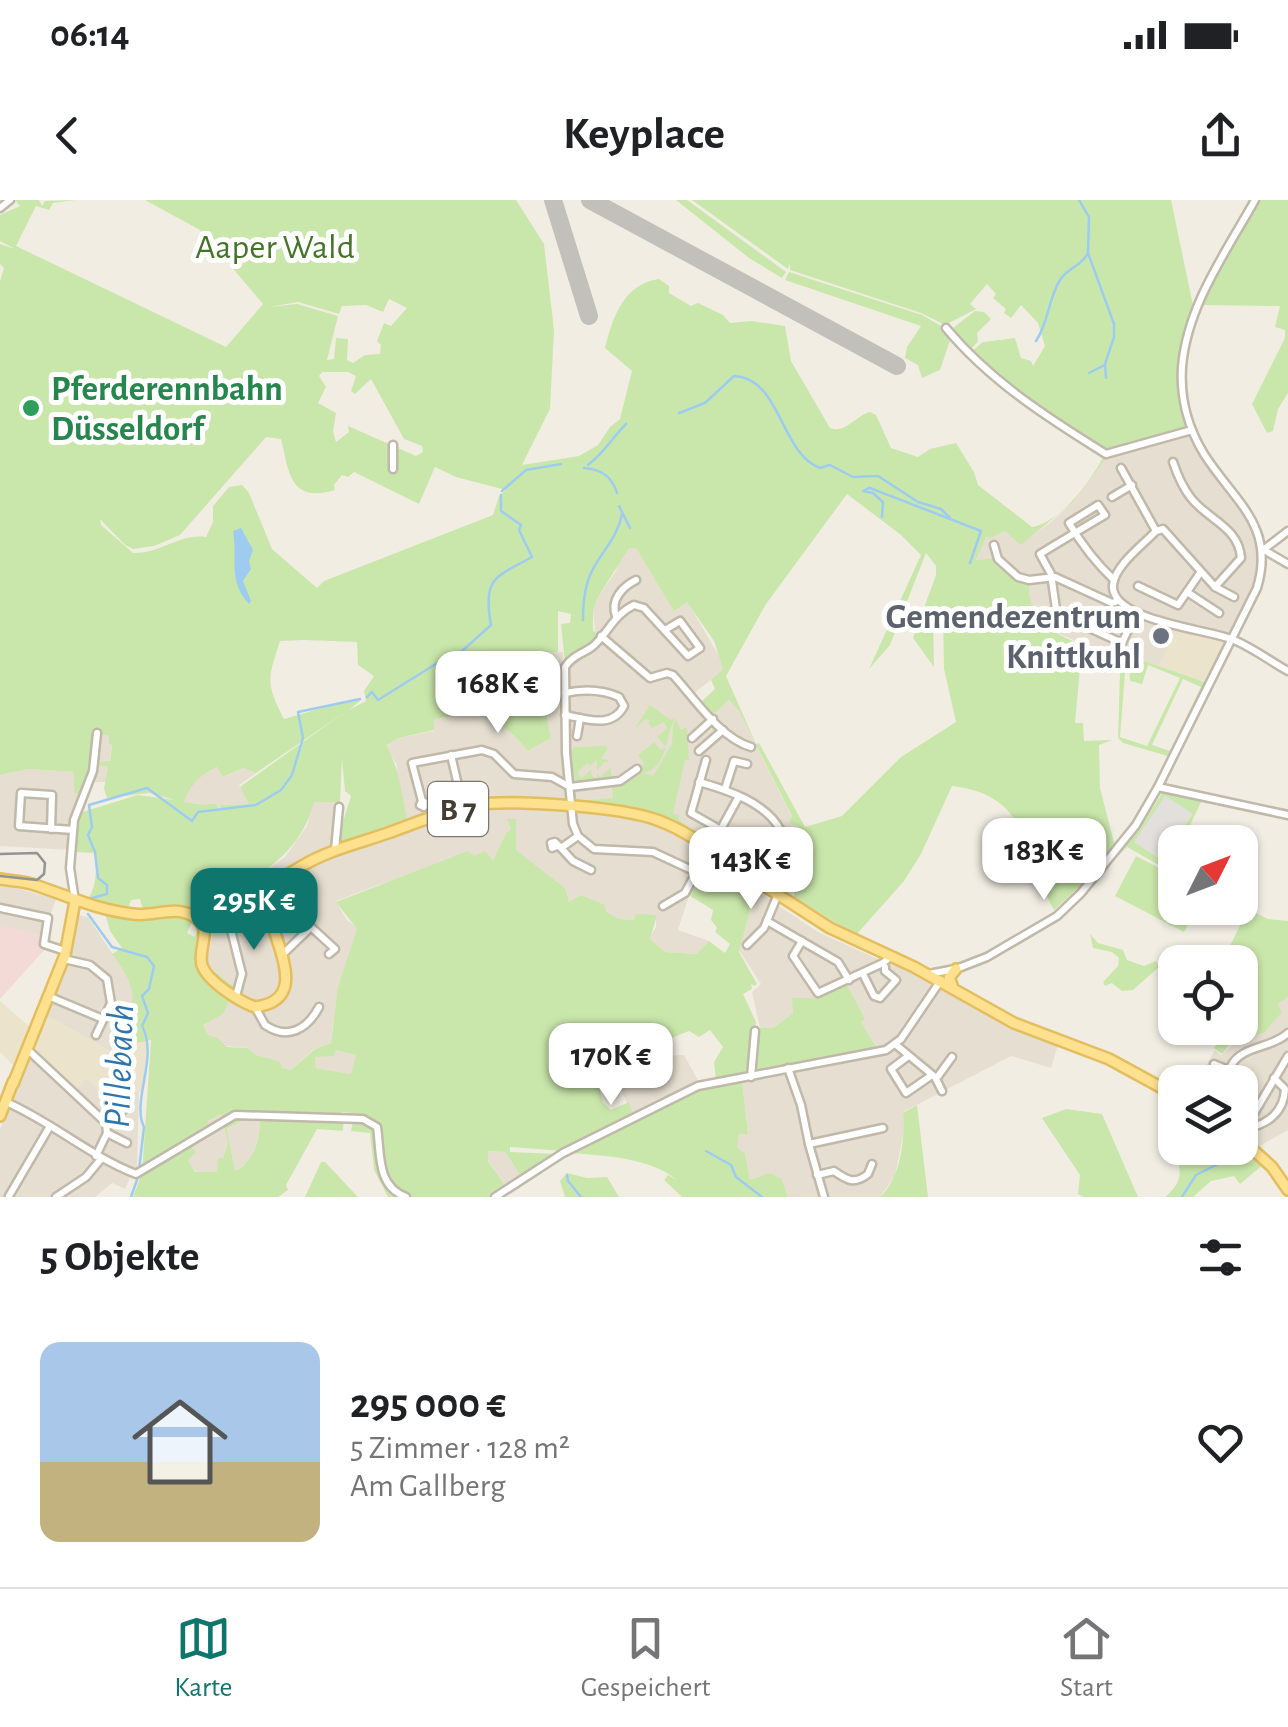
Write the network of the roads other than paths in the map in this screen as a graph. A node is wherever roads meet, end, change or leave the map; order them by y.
1 (1254, 200) edge
2 (9, 201) edge
3 (0, 208) edge
4 (946, 328) dead end
5 (1192, 430) junction
6 (392, 445) dead end
7 (1173, 462) dead end
8 (1121, 468) dead end
9 (393, 469) dead end
10 (1132, 485) junction
11 (1112, 497) dead end
12 (1156, 531) junction
13 (1288, 531) edge
14 (1075, 533) junction
15 (994, 544) dead end
16 (1263, 550) junction
17 (1288, 564) edge
18 (1200, 572) junction
19 (1052, 578) junction
20 (636, 580) dead end
21 (1114, 580) junction
22 (1138, 586) dead end
23 (1216, 587) junction
24 (1188, 592) junction
25 (1234, 596) dead end
26 (1118, 601) junction
27 (1136, 613) junction
28 (1219, 613) dead end
29 (616, 616) junction
30 (665, 630) junction
31 (601, 636) junction
32 (1232, 639) junction
33 (1122, 643) junction
34 (1119, 655) dead end
35 (1288, 671) edge
36 (565, 693) junction
37 (565, 715) junction
38 (580, 718) junction
39 (710, 722) junction
40 (97, 733) dead end
41 (720, 733) junction
42 (578, 736) dead end
43 (692, 738) dead end
44 (751, 747) dead end
45 (700, 751) dead end
46 (450, 755) junction
47 (706, 760) dead end
48 (746, 764) dead end
49 (637, 769) dead end
50 (699, 782) junction
51 (570, 787) junction
52 (1158, 788) junction
53 (724, 789) junction
54 (738, 798) junction
55 (422, 801) dead end
56 (339, 807) dead end
57 (573, 807) junction
58 (464, 808) junction
59 (1288, 815) edge
60 (51, 829) junction
61 (74, 830) junction
62 (721, 830) junction
63 (578, 836) junction
64 (711, 847) junction
65 (336, 851) junction
66 (591, 870) dead end
67 (696, 872) junction
68 (0, 880) edge
69 (74, 886) junction
70 (778, 894) junction
71 (62, 896) junction
72 (75, 902) junction
73 (663, 906) dead end
74 (0, 908) edge
75 (226, 910) dead end
76 (767, 921) junction
77 (802, 941) junction
78 (747, 944) dead end
79 (63, 953) junction
80 (283, 954) junction
81 (329, 954) dead end
82 (894, 957) junction
83 (885, 967) junction
84 (956, 969) junction
85 (927, 974) junction
86 (864, 975) junction
87 (849, 980) junction
88 (940, 981) junction
89 (840, 986) junction
90 (953, 988) junction
91 (48, 996) junction
92 (236, 996) junction
93 (256, 1007) junction
94 (319, 1007) dead end
95 (103, 1019) junction
96 (755, 1032) dead end
97 (1288, 1033) edge
98 (96, 1035) dead end
99 (895, 1044) junction
100 (27, 1049) junction
101 (1288, 1056) edge
102 (907, 1057) junction
103 (952, 1057) dead end
104 (1234, 1065) edge
105 (788, 1068) junction
106 (752, 1077) junction
107 (934, 1077) junction
108 (1274, 1078) junction
109 (1158, 1086) edge
110 (942, 1091) dead end
111 (126, 1101) dead end
112 (6, 1102) junction
113 (1259, 1104) edge
114 (0, 1116) edge
115 (1258, 1124) edge
116 (50, 1126) junction
117 (884, 1128) dead end
118 (107, 1130) junction
119 (128, 1143) dead end
120 (809, 1144) junction
121 (1258, 1153) edge
122 (98, 1157) junction
123 (872, 1164) dead end
124 (817, 1175) junction
125 (1288, 1190) edge
126 (0, 1192) edge
127 (10, 1196) edge
128 (56, 1197) edge
129 (406, 1197) edge
130 (496, 1197) edge
131 (824, 1197) edge

1 - 5 street
2 - 3 street
4 - 5 street
5 - 16 street
6 - 9 street
7 - 23 street
8 - 10 street
10 - 11 street
10 - 12 street
12 - 18 street
12 - 21 street
13 - 16 street
14 - 14 street
14 - 19 street
14 - 21 street
15 - 19 street
16 - 17 street
16 - 32 street
18 - 23 street
18 - 24 street
19 - 26 street
19 - 33 street
20 - 29 street
21 - 26 street
22 - 24 street
23 - 25 street
24 - 28 street
26 - 27 street
27 - 32 street
27 - 33 street
29 - 30 street
29 - 31 street
30 - 30 street
31 - 36 street
31 - 39 street
32 - 35 street
32 - 52 street
33 - 34 street
36 - 37 street
36 - 38 street
37 - 38 street
37 - 51 street
38 - 42 street
39 - 41 street
39 - 43 street
40 - 61 street
41 - 44 street
41 - 45 street
46 - 51 street
46 - 55 street
46 - 58 street
47 - 50 street
48 - 53 street
49 - 51 street
50 - 53 street
50 - 62 street
51 - 57 street
52 - 59 street
52 - 84 street
53 - 54 street
54 - 62 street
54 - 62 street
56 - 65 street
57 - 58 main road, B 7
57 - 63 street
57 - 64 main road, B 7
58 - 65 main road, B 7
60 - 60 street
60 - 61 street
61 - 69 street
62 - 64 street
63 - 66 street
63 - 67 street
64 - 67 street
64 - 70 main road, B 7
65 - 80 main road, B 7
67 - 73 street
68 - 71 main road
69 - 71 street
69 - 72 street
70 - 76 street
70 - 82 main road, B 7
71 - 72 main road
72 - 79 main road
72 - 92 main road
74 - 79 street
75 - 92 street
76 - 77 street
76 - 78 street
77 - 87 street
77 - 89 street
79 - 91 main road
79 - 95 street
80 - 81 street
80 - 93 main road, B 7
82 - 83 street
82 - 85 main road, B 7
82 - 86 street
83 - 86 street
83 - 86 street
84 - 85 street
84 - 88 street
84 - 90 main road
85 - 88 main road, B 7
86 - 87 street
86 - 89 street
87 - 89 street
88 - 90 main road, B 7
88 - 99 street
90 - 109 main road, B 7
91 - 95 street
91 - 100 main road
92 - 93 main road
93 - 94 street
95 - 98 street
96 - 106 street
97 - 104 street
99 - 102 street
99 - 105 street
100 - 112 main road
100 - 118 street
101 - 108 street
102 - 107 street
102 - 107 street
103 - 107 street
105 - 106 street
105 - 120 street
106 - 130 street
107 - 110 street
108 - 113 street
108 - 115 street
111 - 118 street
112 - 114 main road
112 - 116 street
116 - 122 street
116 - 127 street
117 - 120 street
118 - 119 street
118 - 122 street
120 - 124 street
121 - 125 main road
122 - 128 street
122 - 129 street
123 - 124 street
124 - 131 street
126 - 127 street

